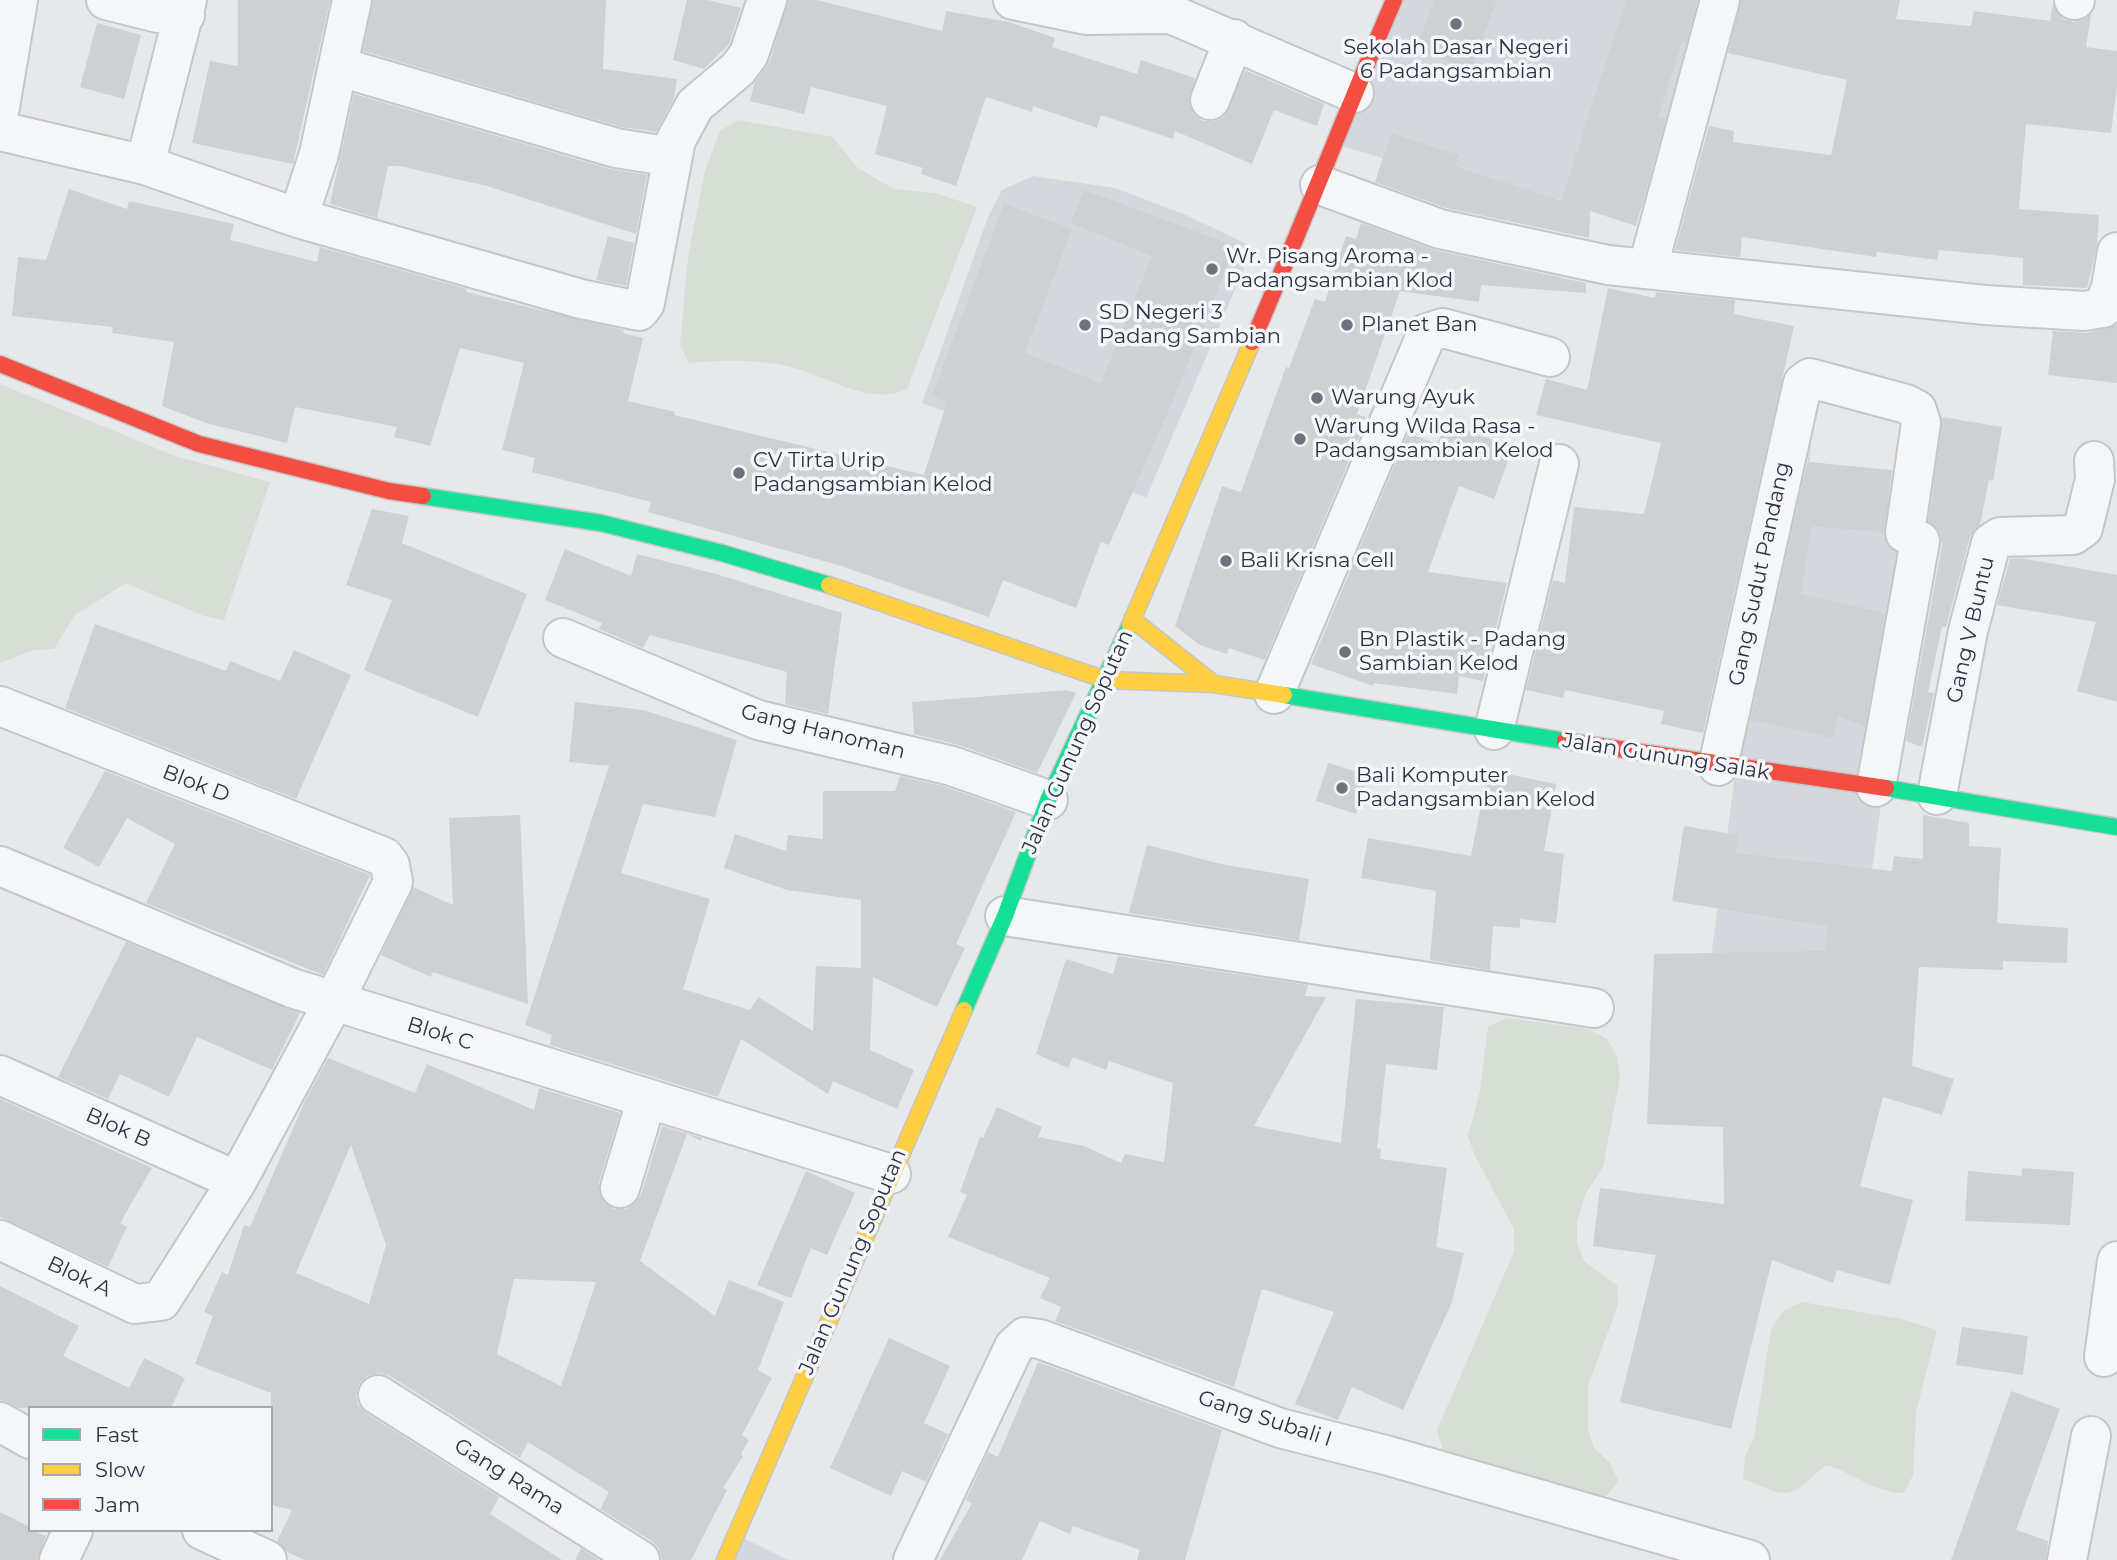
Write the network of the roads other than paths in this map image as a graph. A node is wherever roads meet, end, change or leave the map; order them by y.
1 (18, 0) edge
2 (106, 0) edge
3 (352, 0) edge
4 (767, 0) edge
5 (1013, 0) edge
6 (1394, 0) edge
7 (1720, 0) edge
8 (186, 8) edge
9 (1234, 39) junction
10 (340, 67) junction
11 (1354, 93) junction
12 (1210, 100) dead end
13 (0, 107) edge
14 (0, 131) edge
15 (672, 156) junction
16 (145, 165) junction
17 (1320, 184) junction
18 (298, 218) junction
19 (2117, 252) edge
20 (1648, 267) junction
21 (1550, 357) dead end
22 (0, 364) edge
23 (2094, 461) dead end
24 (1559, 464) dead end
25 (1132, 619) junction
26 (563, 638) dead end
27 (1106, 680) junction
28 (1214, 684) junction
29 (1274, 694) junction
30 (0, 706) edge
31 (1494, 730) junction
32 (1718, 766) junction
33 (1876, 787) junction
34 (1937, 795) junction
35 (1048, 800) junction
36 (2117, 827) edge
37 (0, 866) edge
38 (1005, 916) junction
39 (334, 1001) junction
40 (1594, 1008) dead end
41 (0, 1075) edge
42 (647, 1098) junction
43 (891, 1174) junction
44 (237, 1181) junction
45 (620, 1188) dead end
46 (0, 1240) edge
47 (2117, 1262) edge
48 (2104, 1357) dead end
49 (378, 1395) dead end
50 (0, 1422) edge
51 (2091, 1436) dead end
52 (28, 1438) edge
53 (72, 1532) edge
54 (206, 1532) edge
55 (262, 1559) edge
56 (59, 1560) edge
57 (640, 1560) edge
58 (726, 1560) edge
59 (913, 1560) edge
60 (1750, 1560) edge
61 (2067, 1560) edge

1 - 13 street
2 - 8 street
3 - 10 street
4 - 15 street
5 - 9 street
6 - 11 main road, Jalan Gunung Soputan
7 - 20 street
8 - 16 street
9 - 11 street
9 - 12 street
10 - 15 street
10 - 18 street
11 - 17 main road, Jalan Gunung Soputan
14 - 16 street
15 - 18 street
16 - 18 street
17 - 20 street
17 - 25 main road, Jalan Gunung Soputan
19 - 20 street
21 - 29 street
22 - 27 main road, Jalan Gunung Salak
23 - 34 street, Gang V Buntu
24 - 31 street
25 - 27 main road, Jalan Gunung Soputan
25 - 28 main road, Jalan Gunung Salak
26 - 35 street, Gang Hanoman
27 - 28 main road, Jalan Gunung Salak
27 - 35 main road, Jalan Gunung Soputan
28 - 29 main road, Jalan Gunung Salak
29 - 31 main road, Jalan Gunung Salak
30 - 39 street, Blok D
31 - 32 main road, Jalan Gunung Salak
32 - 33 main road, Jalan Gunung Salak
32 - 33 street, Gang Sudut Pandang
33 - 34 main road, Jalan Gunung Salak
34 - 36 main road, Jalan Gunung Salak
35 - 38 main road, Jalan Gunung Soputan
37 - 39 street, Blok C
38 - 40 street
38 - 43 main road, Jalan Gunung Soputan
39 - 42 street, Blok C
39 - 44 street
41 - 44 street, Blok B
42 - 43 street, Blok C
42 - 45 street
43 - 58 main road, Jalan Gunung Soputan
44 - 46 street, Blok A
47 - 48 street
49 - 57 street, Gang Rama
50 - 52 street
51 - 61 street
53 - 56 street
54 - 55 street
59 - 60 street, Gang Subali I

